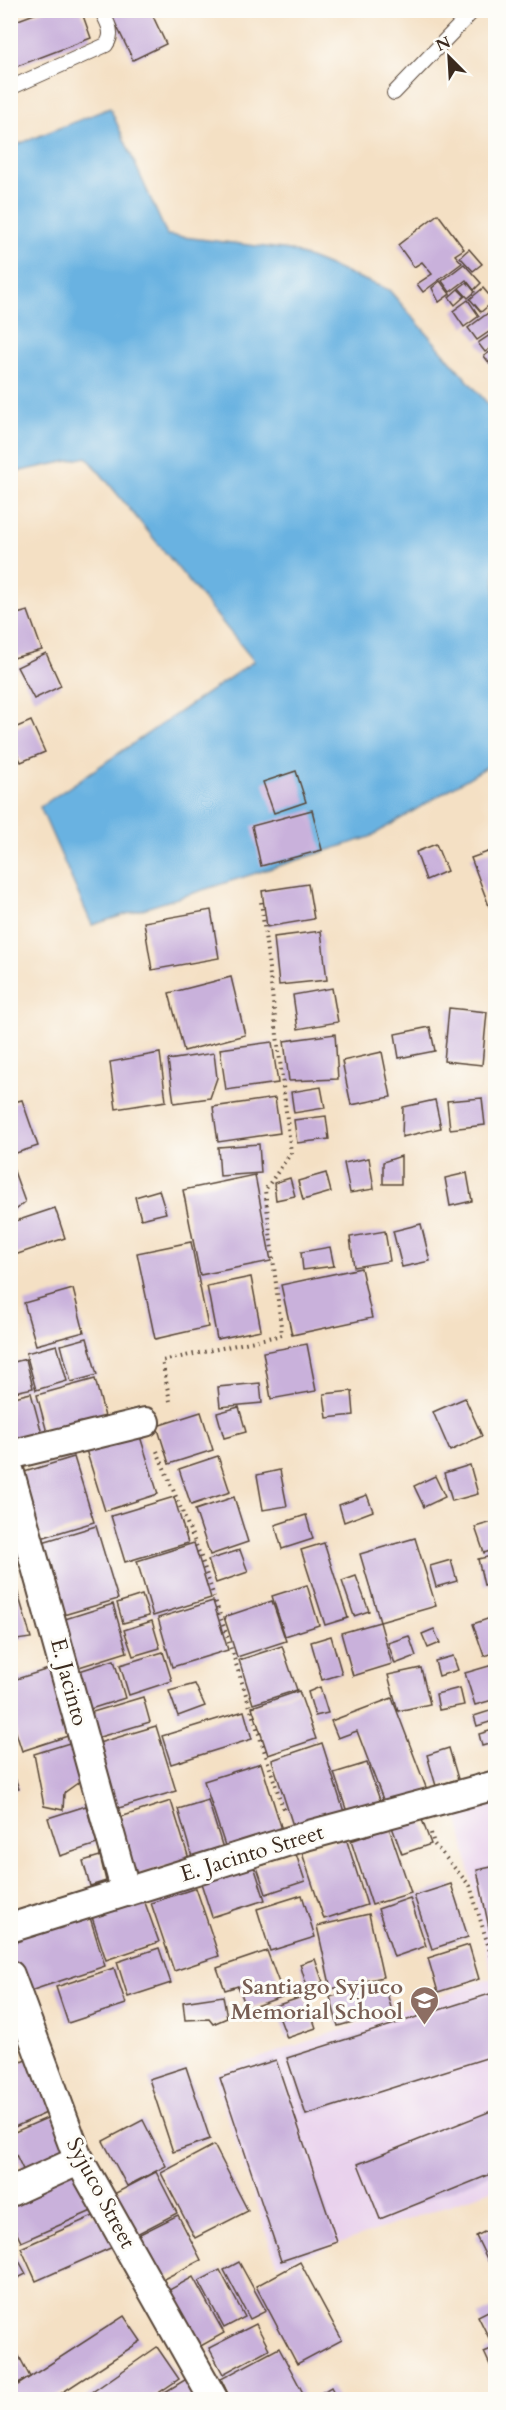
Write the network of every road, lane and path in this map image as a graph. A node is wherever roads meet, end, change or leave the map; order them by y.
1 (101, 10) edge
2 (474, 10) edge
3 (10, 88) edge
4 (394, 93) dead end
5 (261, 901) dead end
6 (145, 1422) junction
7 (10, 1455) edge
8 (10, 1473) edge
9 (495, 1785) edge
10 (423, 1803) junction
11 (294, 1840) junction
12 (126, 1892) junction
13 (10, 1928) edge
14 (495, 1971) edge
15 (10, 1975) edge
16 (80, 2160) junction
17 (10, 2192) edge
18 (214, 2400) edge

1 - 3 lane
2 - 4 lane
5 - 6 path
6 - 7 street
6 - 11 path
8 - 12 street, E. Jacinto
9 - 10 street, E. Jacinto Street
10 - 11 street, E. Jacinto Street
10 - 14 path
11 - 12 street, E. Jacinto Street
12 - 13 street, E. Jacinto Street
15 - 16 street, Syjuco Street
16 - 17 street
16 - 18 street, Syjuco Street

